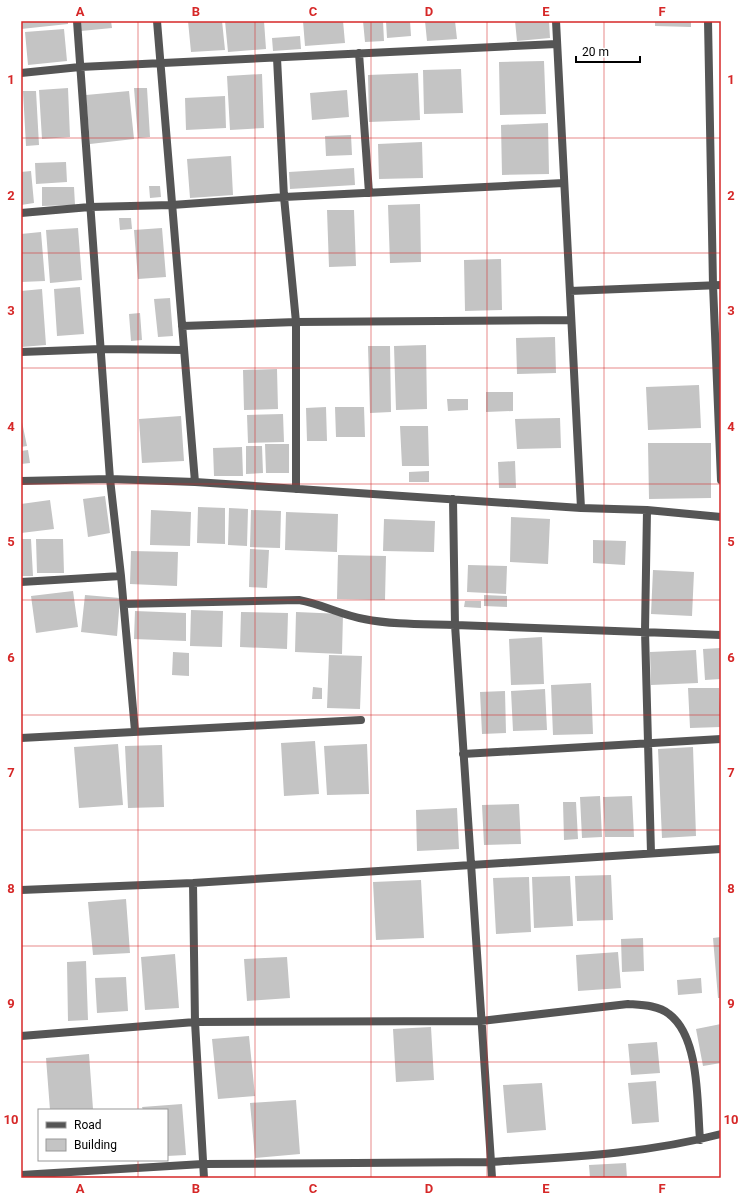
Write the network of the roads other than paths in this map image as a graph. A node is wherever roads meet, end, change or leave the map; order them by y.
1 (77, 21) edge
2 (157, 21) edge
3 (556, 21) edge
4 (708, 21) edge
5 (557, 44) junction
6 (359, 54) junction
7 (277, 58) junction
8 (160, 63) junction
9 (80, 67) junction
10 (21, 72) edge
11 (564, 183) junction
12 (369, 193) junction
13 (284, 197) junction
14 (172, 205) junction
15 (90, 207) junction
16 (21, 213) edge
17 (717, 285) edge
18 (570, 291) junction
19 (571, 320) junction
20 (296, 322) junction
21 (182, 326) junction
22 (101, 348) junction
23 (184, 350) junction
24 (21, 352) edge
25 (110, 479) junction
26 (721, 480) edge
27 (21, 481) edge
28 (195, 482) junction
29 (296, 489) junction
30 (453, 499) junction
31 (581, 508) junction
32 (647, 510) junction
33 (721, 517) edge
34 (121, 576) junction
35 (21, 582) edge
36 (124, 604) junction
37 (455, 625) junction
38 (644, 631) junction
39 (721, 635) edge
40 (361, 720) dead end
41 (135, 731) junction
42 (21, 738) edge
43 (721, 738) edge
44 (648, 742) junction
45 (463, 754) junction
46 (721, 849) edge
47 (651, 853) junction
48 (470, 866) junction
49 (193, 883) junction
50 (21, 890) edge
51 (481, 1020) junction
52 (195, 1022) junction
53 (21, 1036) edge
54 (721, 1134) edge
55 (700, 1140) junction
56 (491, 1162) junction
57 (203, 1164) junction
58 (21, 1175) edge
59 (204, 1178) edge
60 (492, 1178) edge

1 - 9 street
2 - 8 street
3 - 5 street
4 - 17 street
5 - 6 street
5 - 11 street
6 - 7 street
6 - 12 street
7 - 8 street
7 - 13 street
8 - 9 street
8 - 14 street
9 - 10 street
9 - 15 street
11 - 12 street
11 - 18 street
12 - 13 street
13 - 14 street
13 - 20 street
14 - 15 street
14 - 21 street
15 - 16 street
15 - 22 street
17 - 18 street
17 - 26 street
18 - 19 street
19 - 20 street
19 - 31 street
20 - 21 street
20 - 29 street
21 - 23 street
22 - 23 street
22 - 24 street
22 - 25 street
23 - 28 street
25 - 27 street
25 - 28 street
25 - 34 street
28 - 29 street
29 - 30 street
30 - 31 street
30 - 37 street
31 - 32 street
32 - 33 street
32 - 38 street
34 - 35 street
34 - 36 street
36 - 37 street
36 - 41 street
37 - 38 street
37 - 45 street
38 - 39 street
38 - 44 street
40 - 41 street
41 - 42 street
43 - 44 street
44 - 45 street
44 - 47 street
45 - 48 street
46 - 47 street
47 - 48 street
48 - 49 street
48 - 51 street
49 - 50 street
49 - 52 street
51 - 52 street
51 - 55 street
51 - 56 street
52 - 53 street
52 - 57 street
54 - 55 street
55 - 56 street
56 - 57 street
56 - 60 street
57 - 58 street
57 - 59 street

